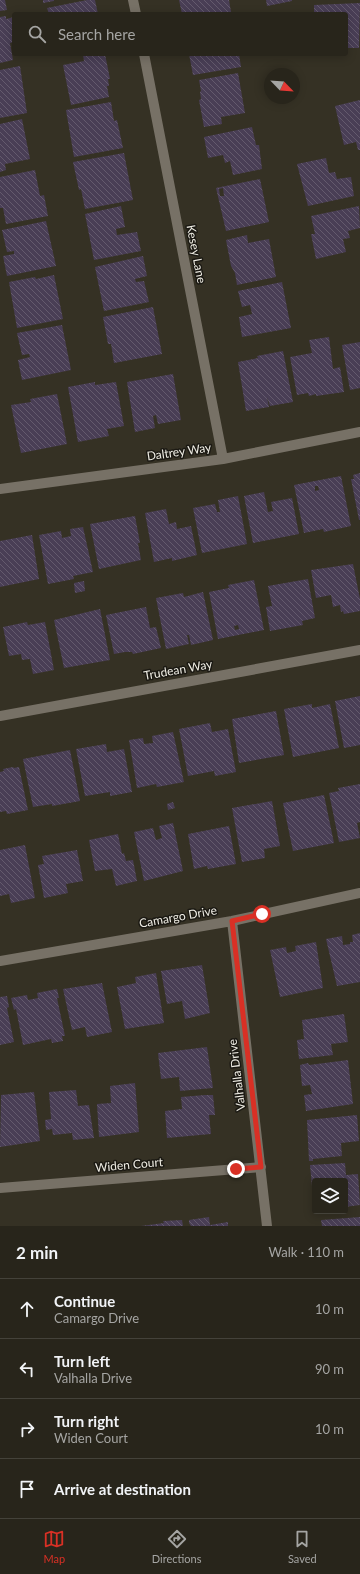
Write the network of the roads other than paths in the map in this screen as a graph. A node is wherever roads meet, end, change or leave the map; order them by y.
1 (133, 0) edge
2 (136, 12) edge
3 (144, 56) edge
4 (360, 432) edge
5 (223, 459) junction
6 (0, 489) edge
7 (360, 650) edge
8 (0, 716) edge
9 (360, 893) edge
10 (232, 921) junction
11 (0, 961) edge
12 (261, 1167) junction
13 (0, 1188) edge
14 (267, 1226) edge

1 - 2 street
3 - 5 street, Kesey Lane
4 - 5 street, Daltrey Way
5 - 6 street, Daltrey Way
7 - 8 street, Trudean Way
9 - 10 street, Camargo Drive
10 - 11 street, Camargo Drive
10 - 12 street, Valhalla Drive
12 - 13 street, Widen Court
12 - 14 street, Valhalla Drive

